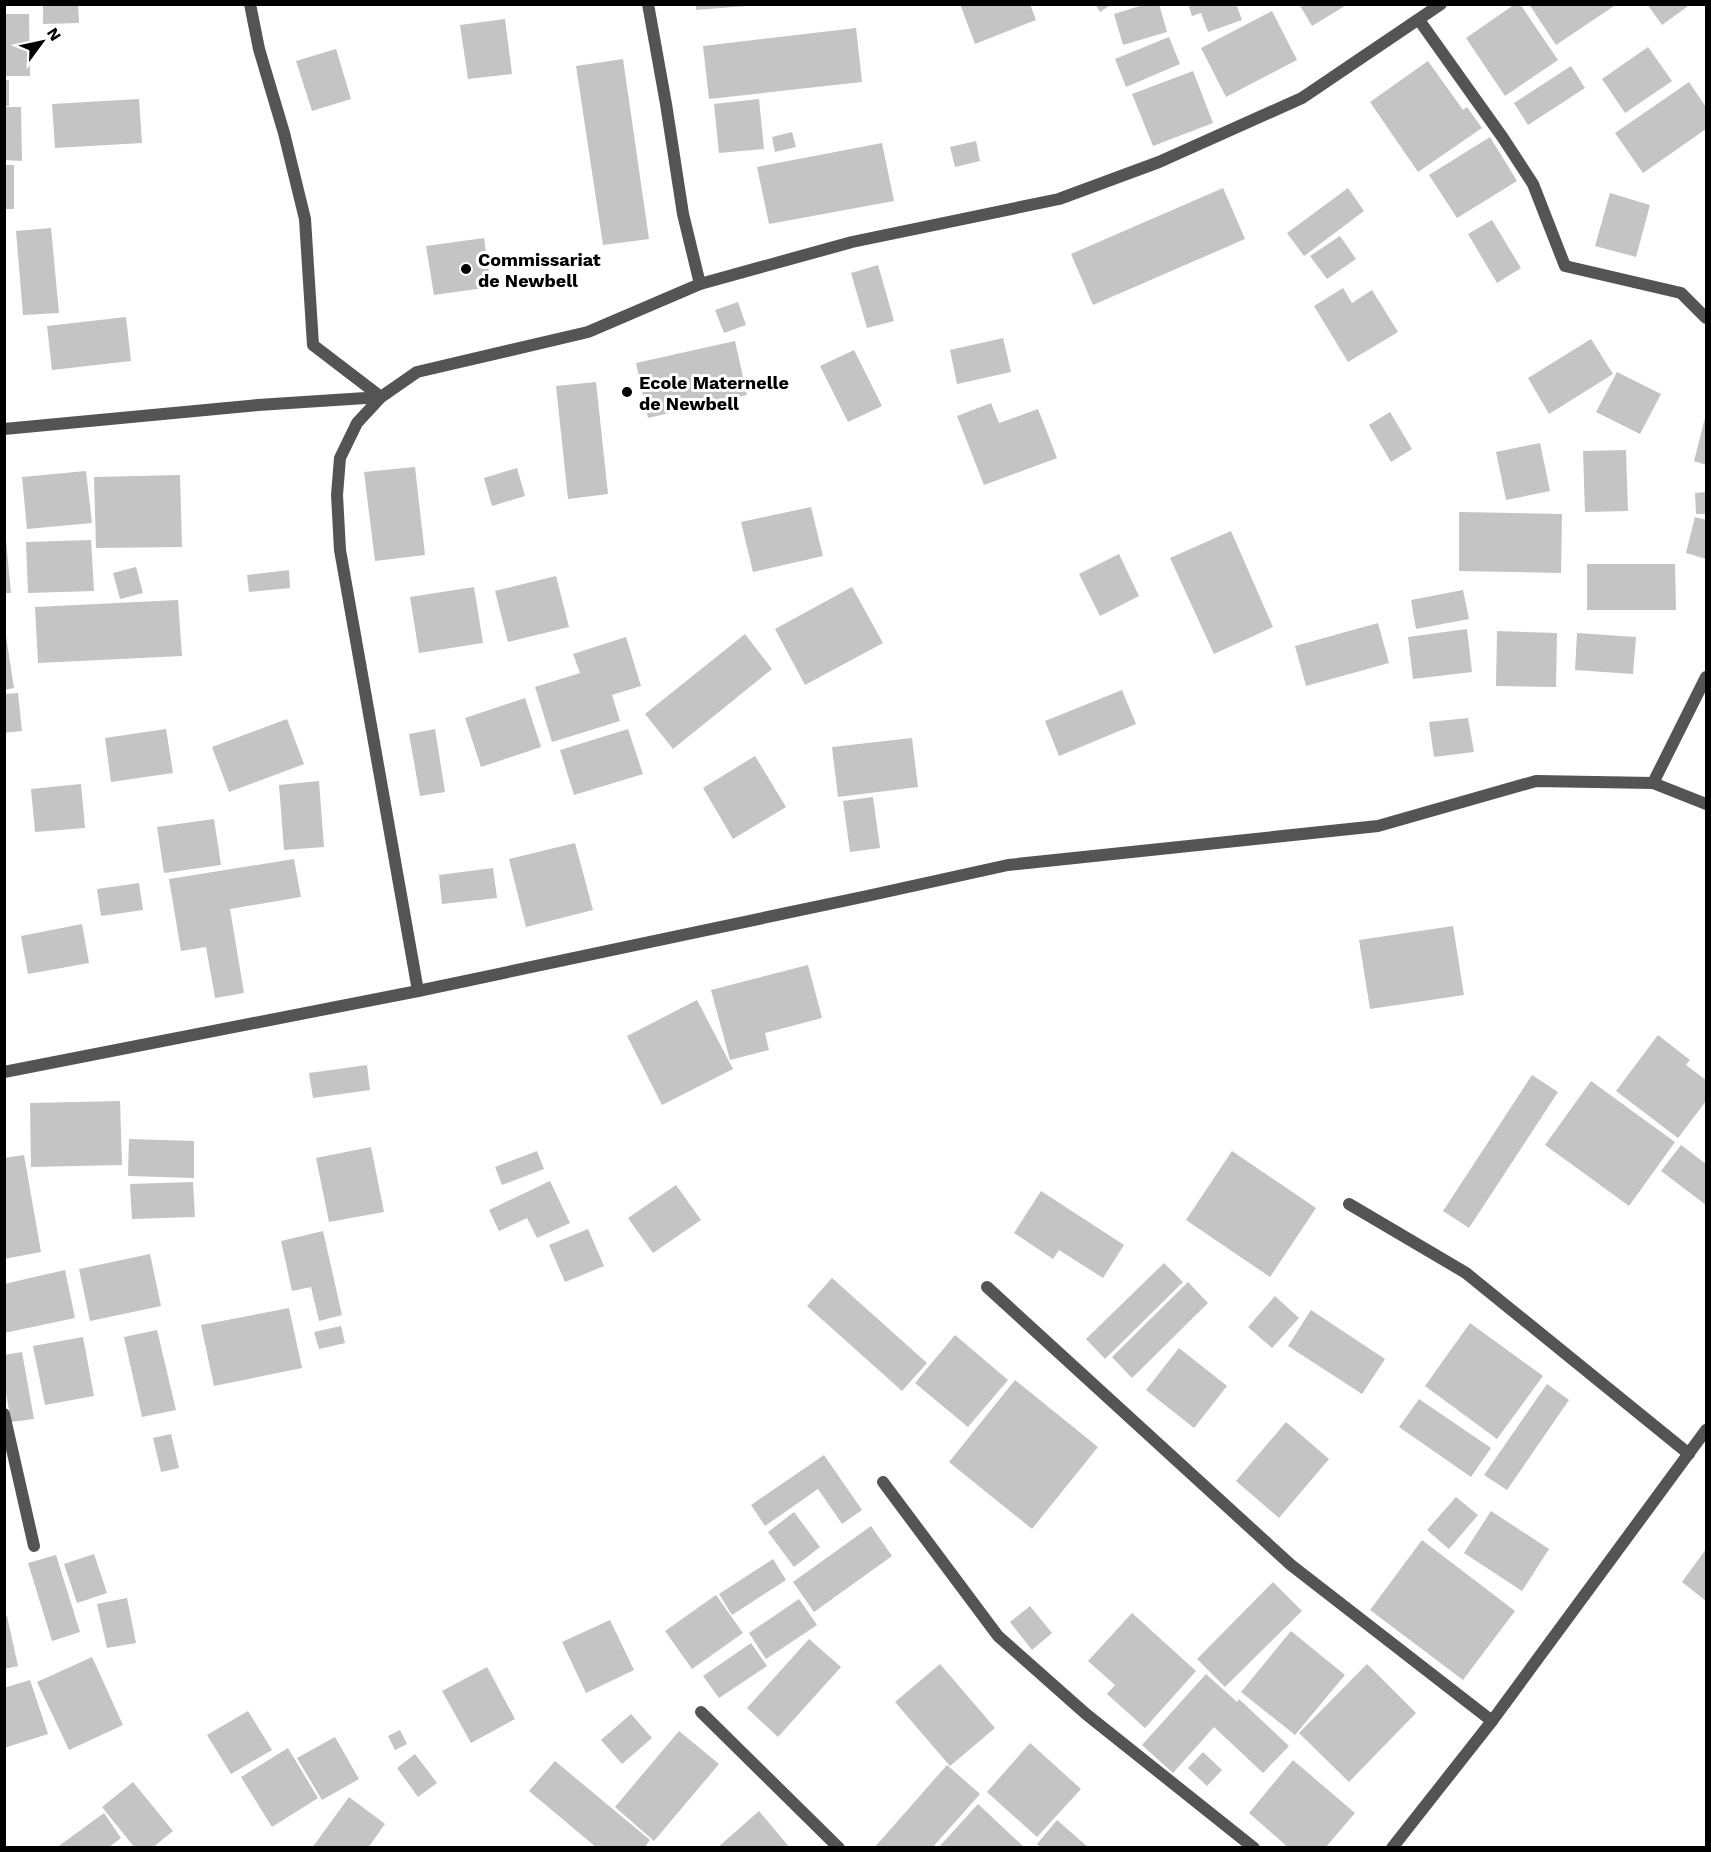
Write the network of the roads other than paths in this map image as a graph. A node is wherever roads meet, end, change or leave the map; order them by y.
1 (250, 4) edge
2 (648, 4) edge
3 (1441, 4) edge
4 (1419, 20) junction
5 (700, 284) junction
6 (1707, 318) edge
7 (381, 397) junction
8 (4, 429) edge
9 (1707, 677) edge
10 (1653, 783) junction
11 (1707, 804) edge
12 (418, 991) junction
13 (4, 1072) edge
14 (1349, 1204) dead end
15 (987, 1287) dead end
16 (4, 1414) edge
17 (1707, 1431) edge
18 (1689, 1454) junction
19 (883, 1482) dead end
20 (34, 1546) dead end
21 (701, 1712) dead end
22 (1492, 1721) junction
23 (839, 1848) edge
24 (1254, 1848) edge
25 (1392, 1848) edge

1 - 7 street
2 - 5 street
3 - 4 street
4 - 5 street
4 - 6 street
5 - 7 street
7 - 8 street
7 - 12 street
9 - 10 street
10 - 11 street
10 - 12 street
12 - 13 street
14 - 18 street
15 - 22 street
16 - 20 street
17 - 18 street
18 - 22 street
19 - 24 street
21 - 23 street
22 - 25 street

